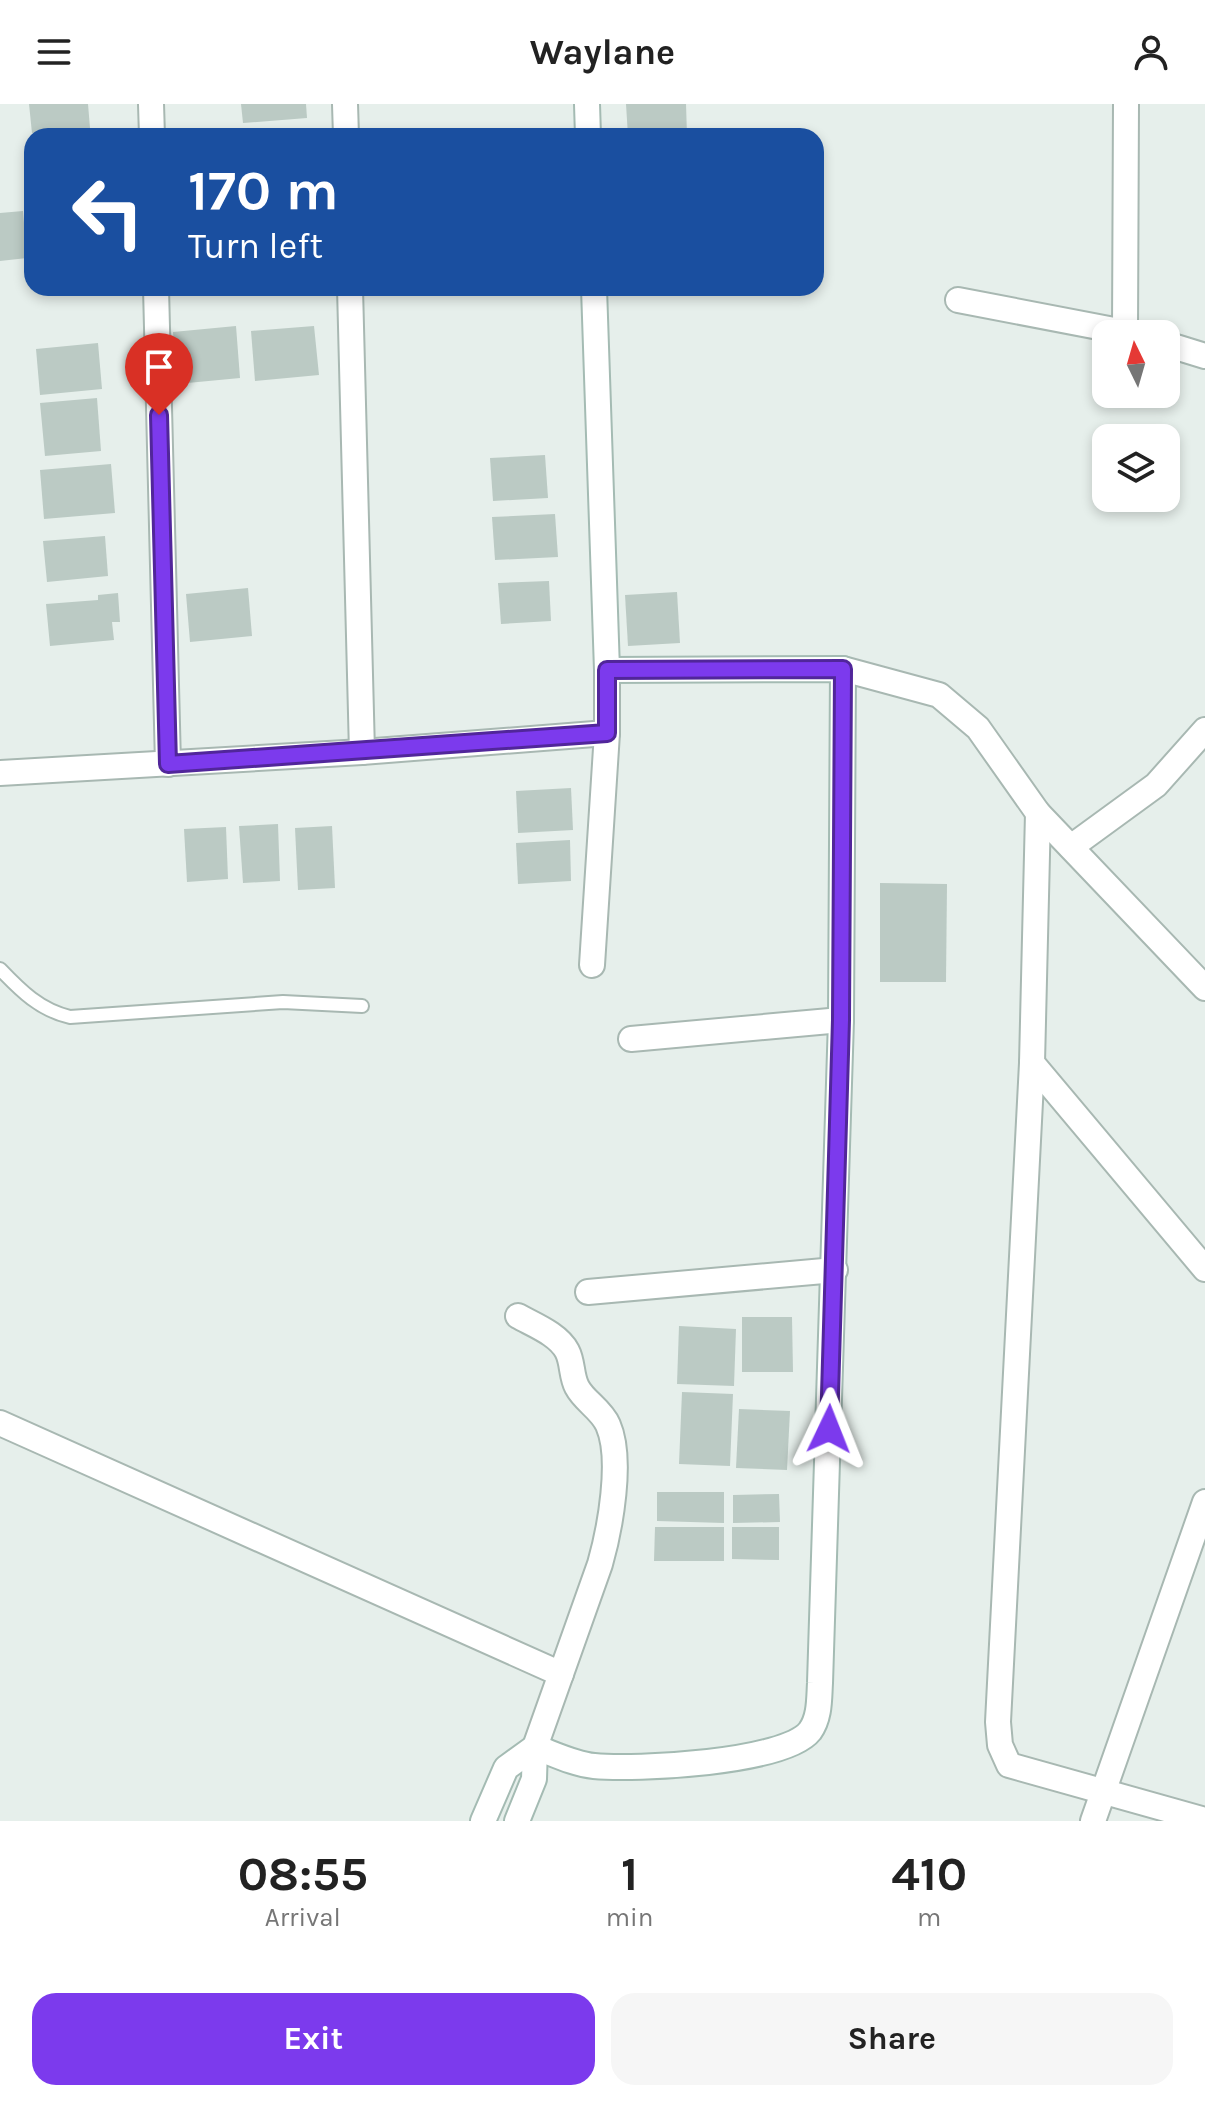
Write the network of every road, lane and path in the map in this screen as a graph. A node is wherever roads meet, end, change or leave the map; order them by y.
1 (151, 104) edge
2 (345, 104) edge
3 (587, 104) edge
4 (1126, 104) edge
5 (152, 128) edge
6 (346, 128) edge
7 (588, 128) edge
8 (156, 296) edge
9 (350, 296) edge
10 (594, 296) edge
11 (958, 300) dead end
12 (1130, 320) edge
13 (1092, 325) edge
14 (1180, 348) edge
15 (1205, 356) edge
16 (843, 669) junction
17 (607, 670) junction
18 (1205, 730) edge
19 (607, 733) junction
20 (362, 752) junction
21 (168, 764) junction
22 (0, 773) edge
23 (1038, 813) junction
24 (1071, 847) junction
25 (592, 965) dead end
26 (0, 969) edge
27 (1205, 988) edge
28 (362, 1006) dead end
29 (841, 1020) junction
30 (631, 1039) dead end
31 (1032, 1063) junction
32 (1205, 1269) edge
33 (835, 1270) junction
34 (588, 1292) dead end
35 (518, 1316) dead end
36 (0, 1423) edge
37 (1205, 1502) edge
38 (561, 1674) junction
39 (535, 1747) junction
40 (1104, 1792) junction
41 (1205, 1820) edge
42 (483, 1821) edge
43 (517, 1821) edge
44 (1093, 1821) edge

1 - 5 street
2 - 6 street
3 - 7 street
4 - 12 street
8 - 21 street
9 - 20 street
10 - 17 street
11 - 13 street
14 - 15 street
16 - 17 street
16 - 23 street
16 - 29 street
17 - 19 street
18 - 24 street
19 - 20 street
19 - 25 street
20 - 21 street
21 - 22 street
23 - 24 street
23 - 31 street
24 - 27 street
26 - 28 lane
29 - 30 street
29 - 33 street
31 - 32 street
31 - 40 street
33 - 34 street
33 - 39 street
35 - 38 street
36 - 38 street
37 - 40 street
38 - 39 street
39 - 42 street
39 - 43 street
40 - 41 street
40 - 44 street

